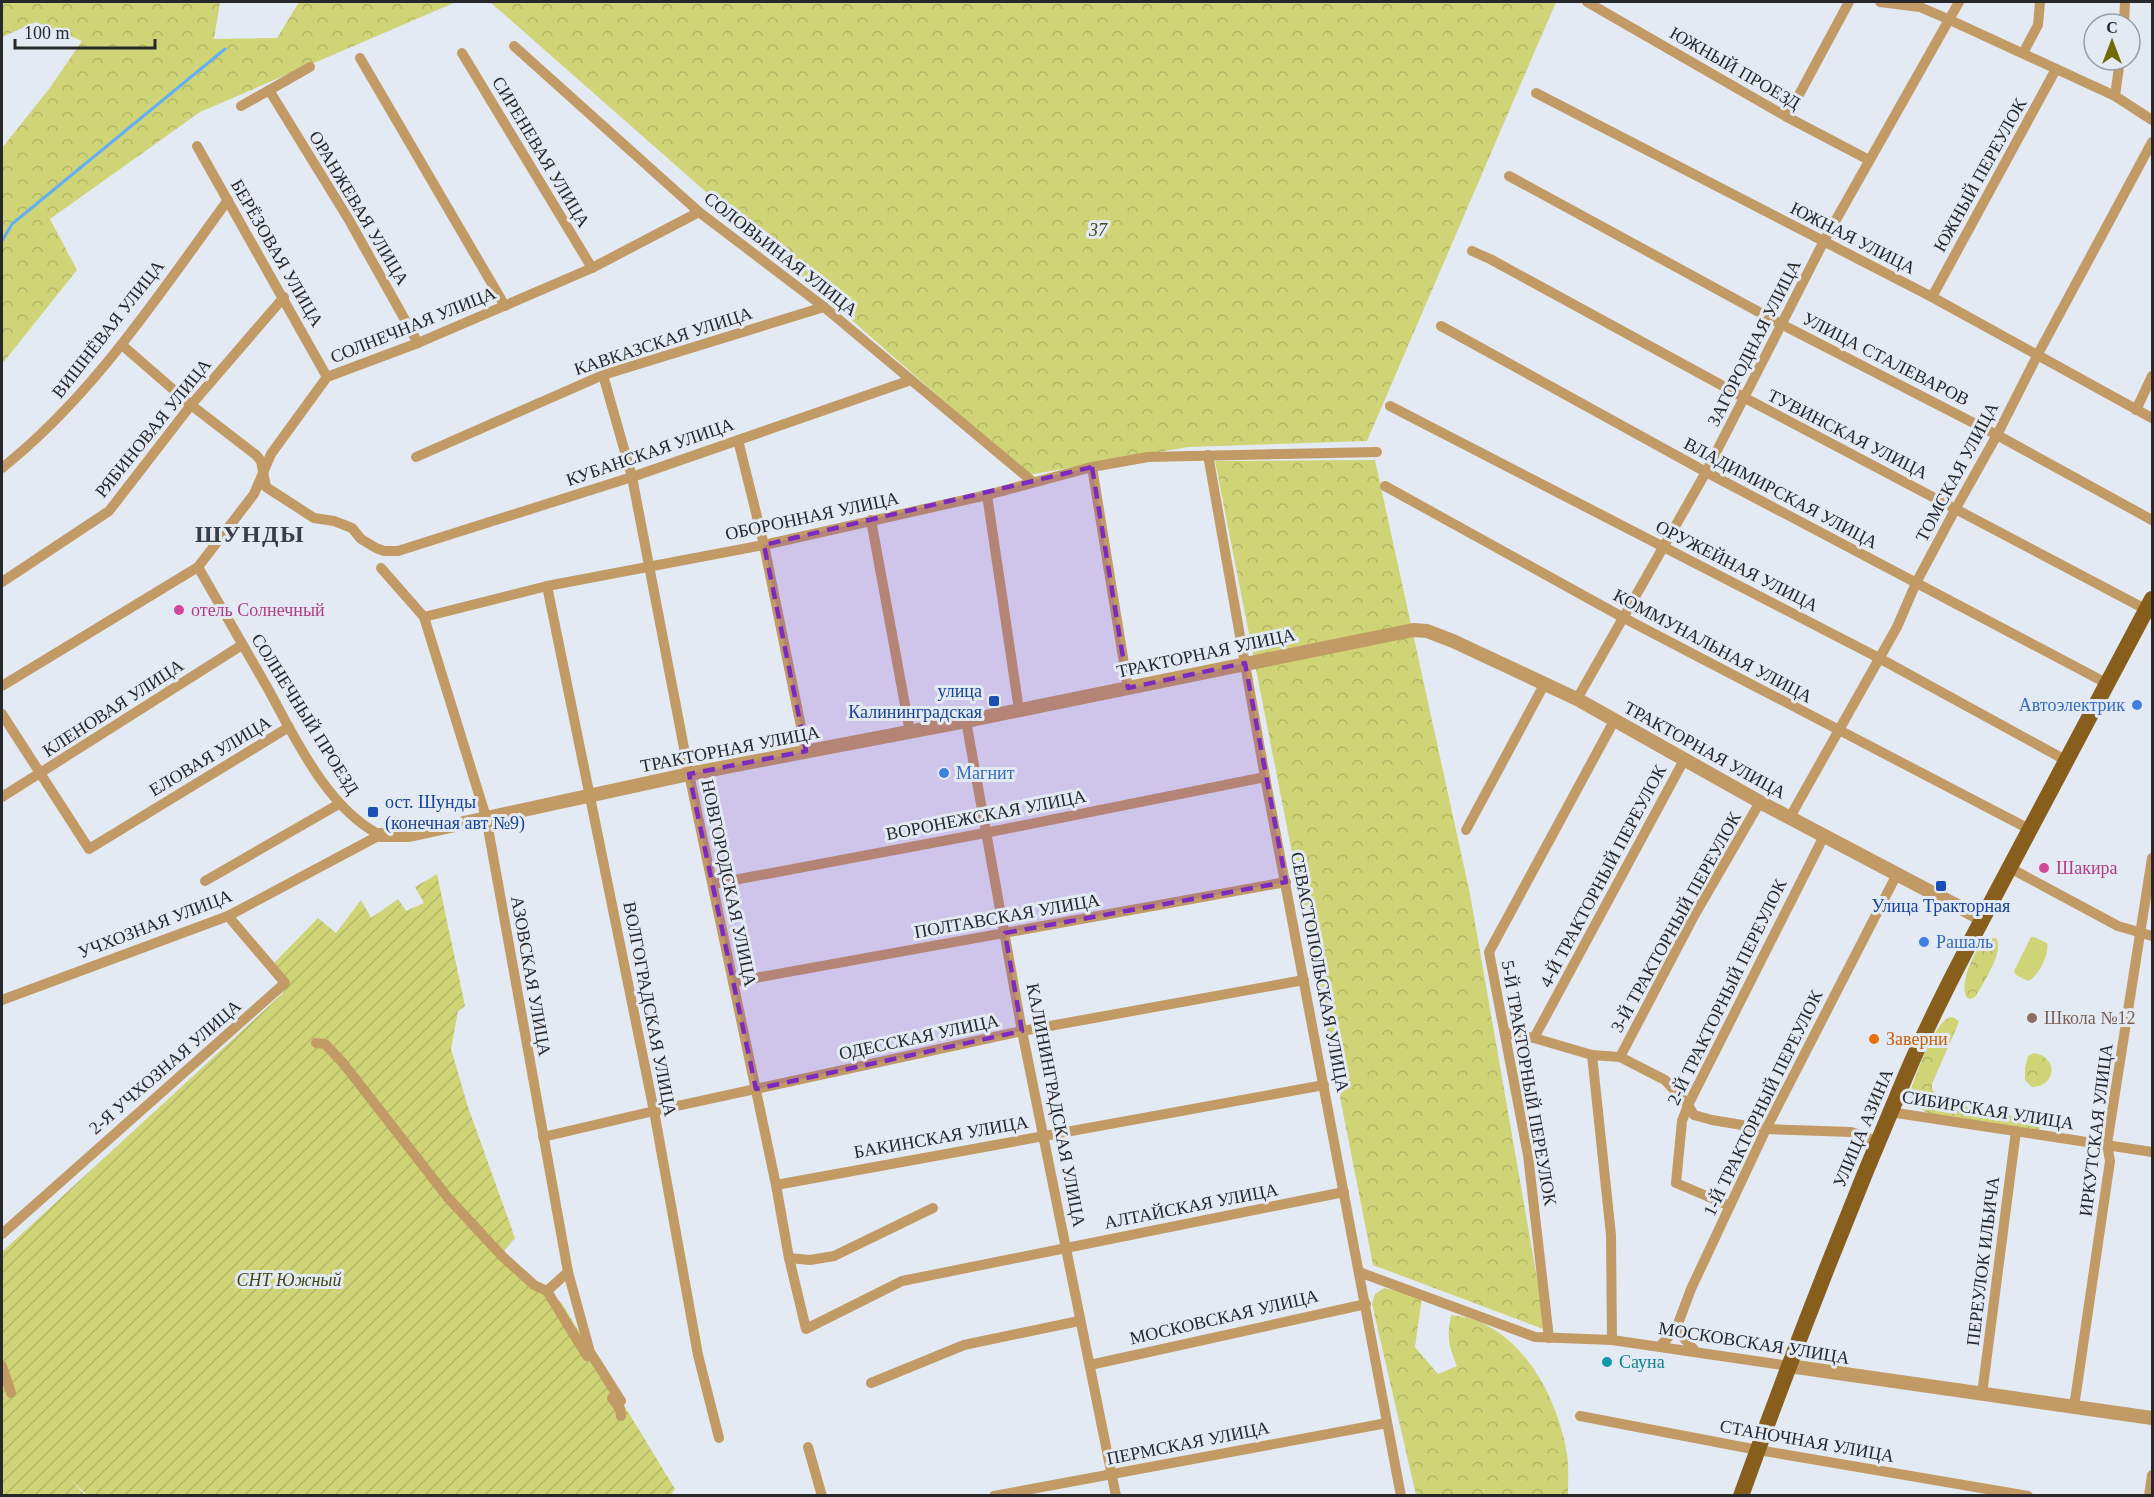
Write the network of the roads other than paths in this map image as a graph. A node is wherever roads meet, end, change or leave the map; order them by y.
1 (1587, 2) edge
2 (1849, 2) edge
3 (1880, 2) edge
4 (1959, 2) edge
5 (2040, 2) edge
6 (1950, 20) junction
7 (514, 46) dead end
8 (462, 53) dead end
9 (2023, 53) junction
10 (360, 58) dead end
11 (310, 67) dead end
12 (2056, 69) junction
13 (2118, 72) edge
14 (269, 90) junction
15 (1536, 93) dead end
16 (2115, 96) junction
17 (241, 106) dead end
18 (1787, 117) junction
19 (2152, 120) edge
20 (2152, 142) edge
21 (197, 146) dead end
22 (1869, 160) junction
23 (1509, 176) dead end
24 (228, 200) junction
25 (699, 213) junction
26 (1824, 241) junction
27 (1472, 252) dead end
28 (592, 268) junction
29 (284, 297) junction
30 (1932, 297) junction
31 (505, 306) junction
32 (824, 307) junction
33 (1781, 324) junction
34 (1441, 326) dead end
35 (418, 343) junction
36 (122, 345) junction
37 (2038, 354) junction
38 (603, 375) junction
39 (2152, 376) edge
40 (327, 377) junction
41 (911, 380) junction
42 (1744, 398) junction
43 (191, 405) junction
44 (1390, 406) dead end
45 (2136, 410) junction
46 (2152, 418) edge
47 (1997, 435) junction
48 (738, 440) junction
49 (1377, 452) dead end
50 (1208, 455) junction
51 (416, 458) dead end
52 (1092, 467) junction
53 (2, 468) edge
54 (1706, 472) junction
55 (264, 473) junction
56 (632, 477) junction
57 (1033, 482) junction
58 (1385, 486) dead end
59 (987, 495) junction
60 (1956, 508) junction
61 (871, 520) junction
62 (2152, 520) edge
63 (764, 545) junction
64 (1664, 546) junction
65 (651, 566) junction
66 (198, 567) junction
67 (381, 568) dead end
68 (2, 582) edge
69 (1916, 583) junction
70 (547, 586) junction
71 (2151, 602) edge
72 (424, 617) junction
73 (1624, 618) junction
74 (242, 645) junction
75 (1879, 658) junction
76 (1245, 663) junction
77 (1545, 683) junction
78 (2108, 684) junction
79 (2, 686) edge
80 (1128, 688) junction
81 (1577, 699) junction
82 (1019, 710) junction
83 (2, 714) edge
84 (966, 721) junction
85 (1614, 721) junction
86 (289, 727) junction
87 (1840, 731) junction
88 (910, 732) junction
89 (806, 751) junction
90 (1684, 760) junction
91 (2067, 761) junction
92 (41, 774) junction
93 (690, 774) junction
94 (1265, 777) junction
95 (590, 796) junction
96 (2, 797) edge
97 (1760, 802) junction
98 (339, 804) junction
99 (486, 817) junction
100 (1790, 817) junction
101 (2029, 829) junction
102 (1466, 830) dead end
103 (985, 833) junction
104 (380, 835) junction
105 (1824, 836) junction
106 (2152, 858) edge
107 (2010, 868) junction
108 (1897, 874) junction
109 (205, 881) dead end
110 (1286, 882) junction
111 (712, 884) junction
112 (228, 916) junction
113 (1982, 919) junction
114 (1005, 933) junction
115 (2141, 934) junction
116 (2152, 936) edge
117 (1304, 980) junction
118 (733, 982) junction
119 (2, 1000) edge
120 (1022, 1031) junction
121 (1505, 1033) junction
122 (1534, 1038) junction
123 (316, 1044) dead end
124 (1592, 1055) junction
125 (1620, 1057) junction
126 (1324, 1085) junction
127 (756, 1089) junction
128 (1688, 1105) junction
129 (654, 1111) junction
130 (1890, 1112) junction
131 (1766, 1129) junction
132 (2016, 1131) junction
133 (1043, 1135) junction
134 (543, 1137) junction
135 (1877, 1141) junction
136 (2107, 1144) junction
137 (2152, 1152) edge
138 (776, 1185) junction
139 (1344, 1192) junction
140 (1730, 1206) junction
141 (933, 1208) dead end
142 (2, 1234) edge
143 (1067, 1247) junction
144 (789, 1258) junction
145 (568, 1272) junction
146 (1359, 1272) junction
147 (547, 1291) junction
148 (1366, 1304) junction
149 (1079, 1321) junction
150 (806, 1329) joint
151 (1676, 1329) junction
152 (1549, 1338) junction
153 (1612, 1340) junction
154 (1660, 1346) junction
155 (1696, 1352) junction
156 (1090, 1365) junction
157 (2, 1366) edge
158 (1789, 1366) junction
159 (871, 1383) dead end
160 (11, 1393) dead end
161 (1982, 1394) junction
162 (621, 1401) dead end
163 (2074, 1407) junction
164 (621, 1416) dead end
165 (1580, 1416) dead end
166 (2152, 1418) edge
167 (1387, 1422) junction
168 (719, 1438) dead end
169 (808, 1447) dead end
170 (1758, 1450) junction
171 (1112, 1474) junction
172 (2152, 1475) edge
173 (822, 1496) edge
174 (994, 1496) edge
175 (1116, 1496) edge
176 (1401, 1496) edge
177 (1742, 1496) edge
178 (2028, 1496) edge
179 (2150, 1496) edge

1 - 18 street, ЮЖНЫЙ ПРОЕЗД
2 - 18 street
3 - 6 street
4 - 6 street, ЗАГОРОДНАЯ УЛИЦА
5 - 9 street
6 - 9 street
6 - 22 street, ЗАГОРОДНАЯ УЛИЦА
7 - 25 street, СОЛОВЬИНАЯ УЛИЦА
8 - 28 street, СИРЕНЕВАЯ УЛИЦА
9 - 12 street
10 - 31 street
11 - 14 street
12 - 16 street
12 - 30 street, ЮЖНЫЙ ПЕРЕУЛОК
13 - 16 street
14 - 17 street
14 - 35 street, ОРАНЖЕВАЯ УЛИЦА
15 - 26 street, ЮЖНАЯ УЛИЦА
16 - 19 street
18 - 22 street, ЮЖНЫЙ ПРОЕЗД
20 - 37 street, ТОМСКАЯ УЛИЦА
21 - 24 street, БЕРЁЗОВАЯ УЛИЦА
22 - 26 street, ЗАГОРОДНАЯ УЛИЦА
23 - 33 street, УЛИЦА СТАЛЕВАРОВ
24 - 29 street, БЕРЁЗОВАЯ УЛИЦА
24 - 36 street, ВИШНЁВАЯ УЛИЦА
25 - 28 street, СОЛНЕЧНАЯ УЛИЦА
25 - 32 street, СОЛОВЬИНАЯ УЛИЦА
26 - 30 street, ЮЖНАЯ УЛИЦА
26 - 33 street, ЗАГОРОДНАЯ УЛИЦА
27 - 42 street, ТУВИНСКАЯ УЛИЦА
28 - 31 street, СОЛНЕЧНАЯ УЛИЦА
29 - 40 street, БЕРЁЗОВАЯ УЛИЦА
29 - 43 street, РЯБИНОВАЯ УЛИЦА
30 - 37 street, ЮЖНАЯ УЛИЦА
31 - 35 street, СОЛНЕЧНАЯ УЛИЦА
32 - 38 street, КАВКАЗСКАЯ УЛИЦА
32 - 41 street, СОЛОВЬИНАЯ УЛИЦА
33 - 42 street, ЗАГОРОДНАЯ УЛИЦА
33 - 47 street, УЛИЦА СТАЛЕВАРОВ
34 - 54 street, ВЛАДИМИРСКАЯ УЛИЦА
35 - 40 street, СОЛНЕЧНАЯ УЛИЦА
36 - 43 street
36 - 53 street, ВИШНЁВАЯ УЛИЦА
37 - 45 street, ЮЖНАЯ УЛИЦА
37 - 47 street, ТОМСКАЯ УЛИЦА
38 - 51 street, КАВКАЗСКАЯ УЛИЦА
38 - 56 street, НОВГОРОДСКАЯ УЛИЦА
39 - 45 street
40 - 55 street, СОЛНЕЧНАЯ УЛИЦА
41 - 48 street, КУБАНСКАЯ УЛИЦА
41 - 57 street, СОЛОВЬИНАЯ УЛИЦА
42 - 54 street, ЗАГОРОДНАЯ УЛИЦА
42 - 60 street, ТУВИНСКАЯ УЛИЦА
43 - 55 street
43 - 68 street, РЯБИНОВАЯ УЛИЦА
44 - 64 street, ОРУЖЕЙНАЯ УЛИЦА
45 - 46 street, ЮЖНАЯ УЛИЦА
47 - 60 street, ТОМСКАЯ УЛИЦА
47 - 62 street, УЛИЦА СТАЛЕВАРОВ
48 - 56 street, КУБАНСКАЯ УЛИЦА
48 - 63 street
49 - 50 street, ОБОРОННАЯ УЛИЦА
50 - 52 street, ОБОРОННАЯ УЛИЦА
50 - 76 street, СЕВАСТОПОЛЬСКАЯ УЛИЦА
52 - 57 street, ОБОРОННАЯ УЛИЦА
52 - 80 street
54 - 64 street, ЗАГОРОДНАЯ УЛИЦА
54 - 69 street, ВЛАДИМИРСКАЯ УЛИЦА
55 - 56 street, КУБАНСКАЯ УЛИЦА
55 - 66 street, СОЛНЕЧНАЯ УЛИЦА
56 - 65 street, НОВГОРОДСКАЯ УЛИЦА
57 - 59 street, ОБОРОННАЯ УЛИЦА
58 - 73 street, КОММУНАЛЬНАЯ УЛИЦА
59 - 61 street, ОБОРОННАЯ УЛИЦА
59 - 82 street
60 - 69 street, ТОМСКАЯ УЛИЦА
60 - 71 street, ТУВИНСКАЯ УЛИЦА
61 - 63 street, ОБОРОННАЯ УЛИЦА
61 - 88 street
63 - 65 street, ОБОРОННАЯ УЛИЦА
63 - 89 street
64 - 73 street, ЗАГОРОДНАЯ УЛИЦА
64 - 75 street, ОРУЖЕЙНАЯ УЛИЦА
65 - 70 street, ОБОРОННАЯ УЛИЦА
65 - 93 street, НОВГОРОДСКАЯ УЛИЦА
66 - 74 street, СОЛНЕЧНЫЙ ПРОЕЗД
66 - 79 street, СОЛНЕЧНАЯ УЛИЦА
67 - 72 street, АЗОВСКАЯ УЛИЦА
69 - 75 street, ТОМСКАЯ УЛИЦА
69 - 78 street, ВЛАДИМИРСКАЯ УЛИЦА
70 - 72 street, ОБОРОННАЯ УЛИЦА
70 - 95 street, ВОЛГОГРАДСКАЯ УЛИЦА
71 - 78 main road, УЛИЦА АЗИНА
72 - 99 street, АЗОВСКАЯ УЛИЦА
73 - 81 street, ЗАГОРОДНАЯ УЛИЦА
73 - 87 street, КОММУНАЛЬНАЯ УЛИЦА
74 - 86 street, СОЛНЕЧНЫЙ ПРОЕЗД
74 - 92 street, КЛЕНОВАЯ УЛИЦА
75 - 87 street, ТОМСКАЯ УЛИЦА
75 - 91 street, ОРУЖЕЙНАЯ УЛИЦА
76 - 77 street, ТРАКТОРНАЯ УЛИЦА
76 - 80 street, ТРАКТОРНАЯ УЛИЦА
76 - 94 street, СЕВАСТОПОЛЬСКАЯ УЛИЦА
77 - 81 street, ТРАКТОРНАЯ УЛИЦА
77 - 102 street
78 - 91 main road, УЛИЦА АЗИНА
80 - 82 street, ТРАКТОРНАЯ УЛИЦА
81 - 85 street, ТРАКТОРНАЯ УЛИЦА
82 - 84 street, ТРАКТОРНАЯ УЛИЦА
83 - 92 street
84 - 88 street, ТРАКТОРНАЯ УЛИЦА
84 - 103 street, КАЛИНИНГРАДСКАЯ УЛИЦА
85 - 90 street, ТРАКТОРНАЯ УЛИЦА
85 - 121 street, 5-Й ТРАКТОРНЫЙ ПЕРЕУЛОК
86 - 92 street, ЕЛОВАЯ УЛИЦА
86 - 98 street, СОЛНЕЧНЫЙ ПРОЕЗД
87 - 100 street, ТОМСКАЯ УЛИЦА
87 - 101 street, КОММУНАЛЬНАЯ УЛИЦА
88 - 89 street, ТРАКТОРНАЯ УЛИЦА
89 - 93 street, ТРАКТОРНАЯ УЛИЦА
90 - 97 street, ТРАКТОРНАЯ УЛИЦА
90 - 122 street, 4-Й ТРАКТОРНЫЙ ПЕРЕУЛОК
91 - 101 main road, УЛИЦА АЗИНА
92 - 96 street, КЛЕНОВАЯ УЛИЦА
93 - 95 street, ТРАКТОРНАЯ УЛИЦА
93 - 111 street, НОВГОРОДСКАЯ УЛИЦА
94 - 103 street, ВОРОНЕЖСКАЯ УЛИЦА
94 - 110 street, СЕВАСТОПОЛЬСКАЯ УЛИЦА
95 - 99 street, ТРАКТОРНАЯ УЛИЦА
95 - 129 street, ВОЛГОГРАДСКАЯ УЛИЦА
97 - 100 street, ТРАКТОРНАЯ УЛИЦА
97 - 125 street, 3-Й ТРАКТОРНЫЙ ПЕРЕУЛОК
98 - 104 street, СОЛНЕЧНЫЙ ПРОЕЗД
98 - 109 street
99 - 104 street, ТРАКТОРНАЯ УЛИЦА
99 - 134 street, АЗОВСКАЯ УЛИЦА
100 - 105 street, ТРАКТОРНАЯ УЛИЦА
101 - 107 main road, УЛИЦА АЗИНА
103 - 111 street, ВОРОНЕЖСКАЯ УЛИЦА
103 - 114 street, КАЛИНИНГРАДСКАЯ УЛИЦА
104 - 112 street, УЧХОЗНАЯ УЛИЦА
105 - 108 street, ТРАКТОРНАЯ УЛИЦА
105 - 128 street, 2-Й ТРАКТОРНЫЙ ПЕРЕУЛОК
106 - 115 street, ИРКУТСКАЯ УЛИЦА
107 - 113 main road, УЛИЦА АЗИНА
107 - 115 street
108 - 113 street, ТРАКТОРНАЯ УЛИЦА
108 - 131 street, 1-Й ТРАКТОРНЫЙ ПЕРЕУЛОК
110 - 114 street, ПОЛТАВСКАЯ УЛИЦА
110 - 117 street, СЕВАСТОПОЛЬСКАЯ УЛИЦА
111 - 118 street, НОВГОРОДСКАЯ УЛИЦА
112 - 119 street, УЧХОЗНАЯ УЛИЦА
112 - 142 street, 2-Я УЧХОЗНАЯ УЛИЦА
113 - 130 main road, УЛИЦА АЗИНА
114 - 118 street, ПОЛТАВСКАЯ УЛИЦА
114 - 120 street, КАЛИНИНГРАДСКАЯ УЛИЦА
115 - 116 street
115 - 136 street, ИРКУТСКАЯ УЛИЦА
117 - 120 street, ОДЕССКАЯ УЛИЦА
117 - 126 street, СЕВАСТОПОЛЬСКАЯ УЛИЦА
118 - 127 street, НОВГОРОДСКАЯ УЛИЦА
120 - 127 street, ОДЕССКАЯ УЛИЦА
120 - 133 street, КАЛИНИНГРАДСКАЯ УЛИЦА
121 - 122 street
121 - 152 street, 5-Й ТРАКТОРНЫЙ ПЕРЕУЛОК
122 - 124 street
123 - 147 street
124 - 125 street
124 - 153 street
125 - 128 street
126 - 133 street, БАКИНСКАЯ УЛИЦА
126 - 139 street, СЕВАСТОПОЛЬСКАЯ УЛИЦА
127 - 129 street, ОДЕССКАЯ УЛИЦА
127 - 138 street, НОВГОРОДСКАЯ УЛИЦА
128 - 131 street
128 - 140 street, 2-Й ТРАКТОРНЫЙ ПЕРЕУЛОК
129 - 134 street, ОДЕССКАЯ УЛИЦА
129 - 168 street, ВОЛГОГРАДСКАЯ УЛИЦА
130 - 132 street, СИБИРСКАЯ УЛИЦА
130 - 135 main road, УЛИЦА АЗИНА
131 - 135 street
131 - 140 street, 1-Й ТРАКТОРНЫЙ ПЕРЕУЛОК
132 - 136 street, СИБИРСКАЯ УЛИЦА
132 - 161 street, ПЕРЕУЛОК ИЛЬИЧА
133 - 138 street, БАКИНСКАЯ УЛИЦА
133 - 143 street, КАЛИНИНГРАДСКАЯ УЛИЦА
134 - 145 street, АЗОВСКАЯ УЛИЦА
135 - 158 main road, УЛИЦА АЗИНА
136 - 137 street, СИБИРСКАЯ УЛИЦА
136 - 163 street, ИРКУТСКАЯ УЛИЦА
138 - 144 street, НОВГОРОДСКАЯ УЛИЦА
139 - 143 street, АЛТАЙСКАЯ УЛИЦА
139 - 146 street, СЕВАСТОПОЛЬСКАЯ УЛИЦА
140 - 151 street, 1-Й ТРАКТОРНЫЙ ПЕРЕУЛОК
141 - 144 street
143 - 149 street, КАЛИНИНГРАДСКАЯ УЛИЦА
143 - 150 street, АЛТАЙСКАЯ УЛИЦА
144 - 150 street, НОВГОРОДСКАЯ УЛИЦА
145 - 147 street
145 - 162 street, АЗОВСКАЯ УЛИЦА
146 - 148 street, СЕВАСТОПОЛЬСКАЯ УЛИЦА
146 - 152 street, МОСКОВСКАЯ УЛИЦА
147 - 164 street
148 - 156 street, МОСКОВСКАЯ УЛИЦА
148 - 167 street, СЕВАСТОПОЛЬСКАЯ УЛИЦА
149 - 156 street, КАЛИНИНГРАДСКАЯ УЛИЦА
149 - 159 street
151 - 154 street, 1-Й ТРАКТОРНЫЙ ПЕРЕУЛОК
151 - 155 street
152 - 153 street, МОСКОВСКАЯ УЛИЦА
153 - 154 street, МОСКОВСКАЯ УЛИЦА
154 - 155 street, МОСКОВСКАЯ УЛИЦА
155 - 158 street, МОСКОВСКАЯ УЛИЦА
156 - 171 street, КАЛИНИНГРАДСКАЯ УЛИЦА
157 - 160 street
158 - 161 street, МОСКОВСКАЯ УЛИЦА
158 - 170 main road, УЛИЦА АЗИНА
161 - 163 street, МОСКОВСКАЯ УЛИЦА
163 - 166 street, МОСКОВСКАЯ УЛИЦА
165 - 170 street, СТАНОЧНАЯ УЛИЦА
167 - 171 street, ПЕРМСКАЯ УЛИЦА
167 - 176 street, СЕВАСТОПОЛЬСКАЯ УЛИЦА
169 - 173 street
170 - 177 main road, УЛИЦА АЗИНА
170 - 178 street, СТАНОЧНАЯ УЛИЦА
171 - 174 street, ПЕРМСКАЯ УЛИЦА
171 - 175 street, КАЛИНИНГРАДСКАЯ УЛИЦА
172 - 179 street

